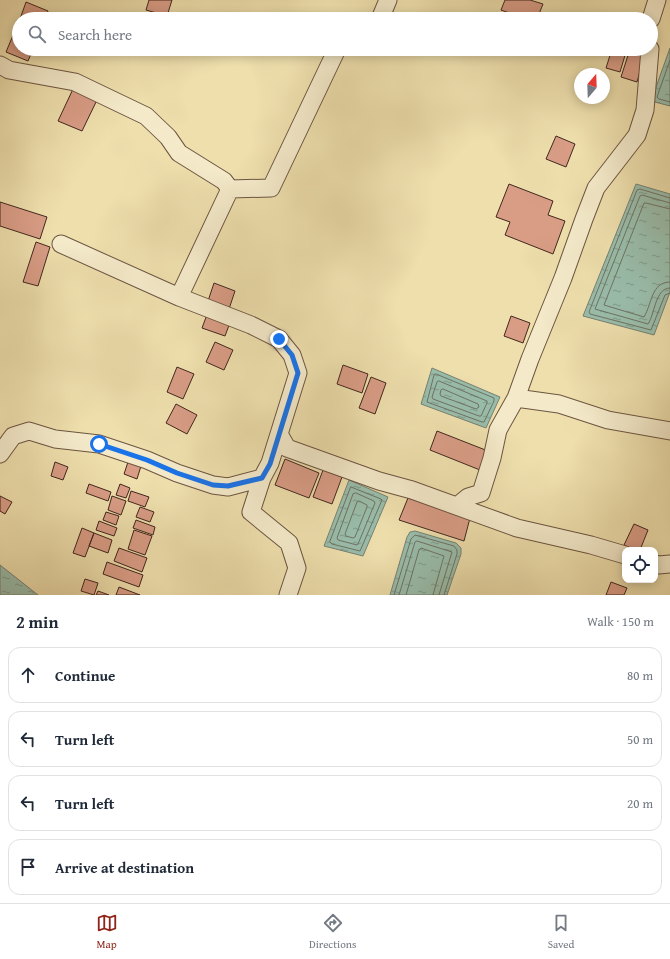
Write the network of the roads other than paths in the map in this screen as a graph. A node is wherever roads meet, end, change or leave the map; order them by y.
1 (388, 0) edge
2 (657, 0) edge
3 (383, 12) edge
4 (653, 12) edge
5 (335, 56) edge
6 (649, 56) edge
7 (0, 65) edge
8 (230, 189) junction
9 (61, 244) dead end
10 (178, 297) junction
11 (516, 398) junction
12 (670, 431) edge
13 (279, 434) junction
14 (0, 454) edge
15 (262, 478) junction
16 (457, 506) junction
17 (622, 554) edge
18 (670, 564) edge
19 (658, 566) edge
20 (288, 595) edge

1 - 3 street
2 - 4 street
5 - 8 street
6 - 11 street
7 - 8 street
8 - 10 street
9 - 10 street
10 - 13 street
11 - 12 street
11 - 16 street
13 - 15 street
13 - 16 street
14 - 15 street
15 - 20 street
16 - 17 street
18 - 19 street

